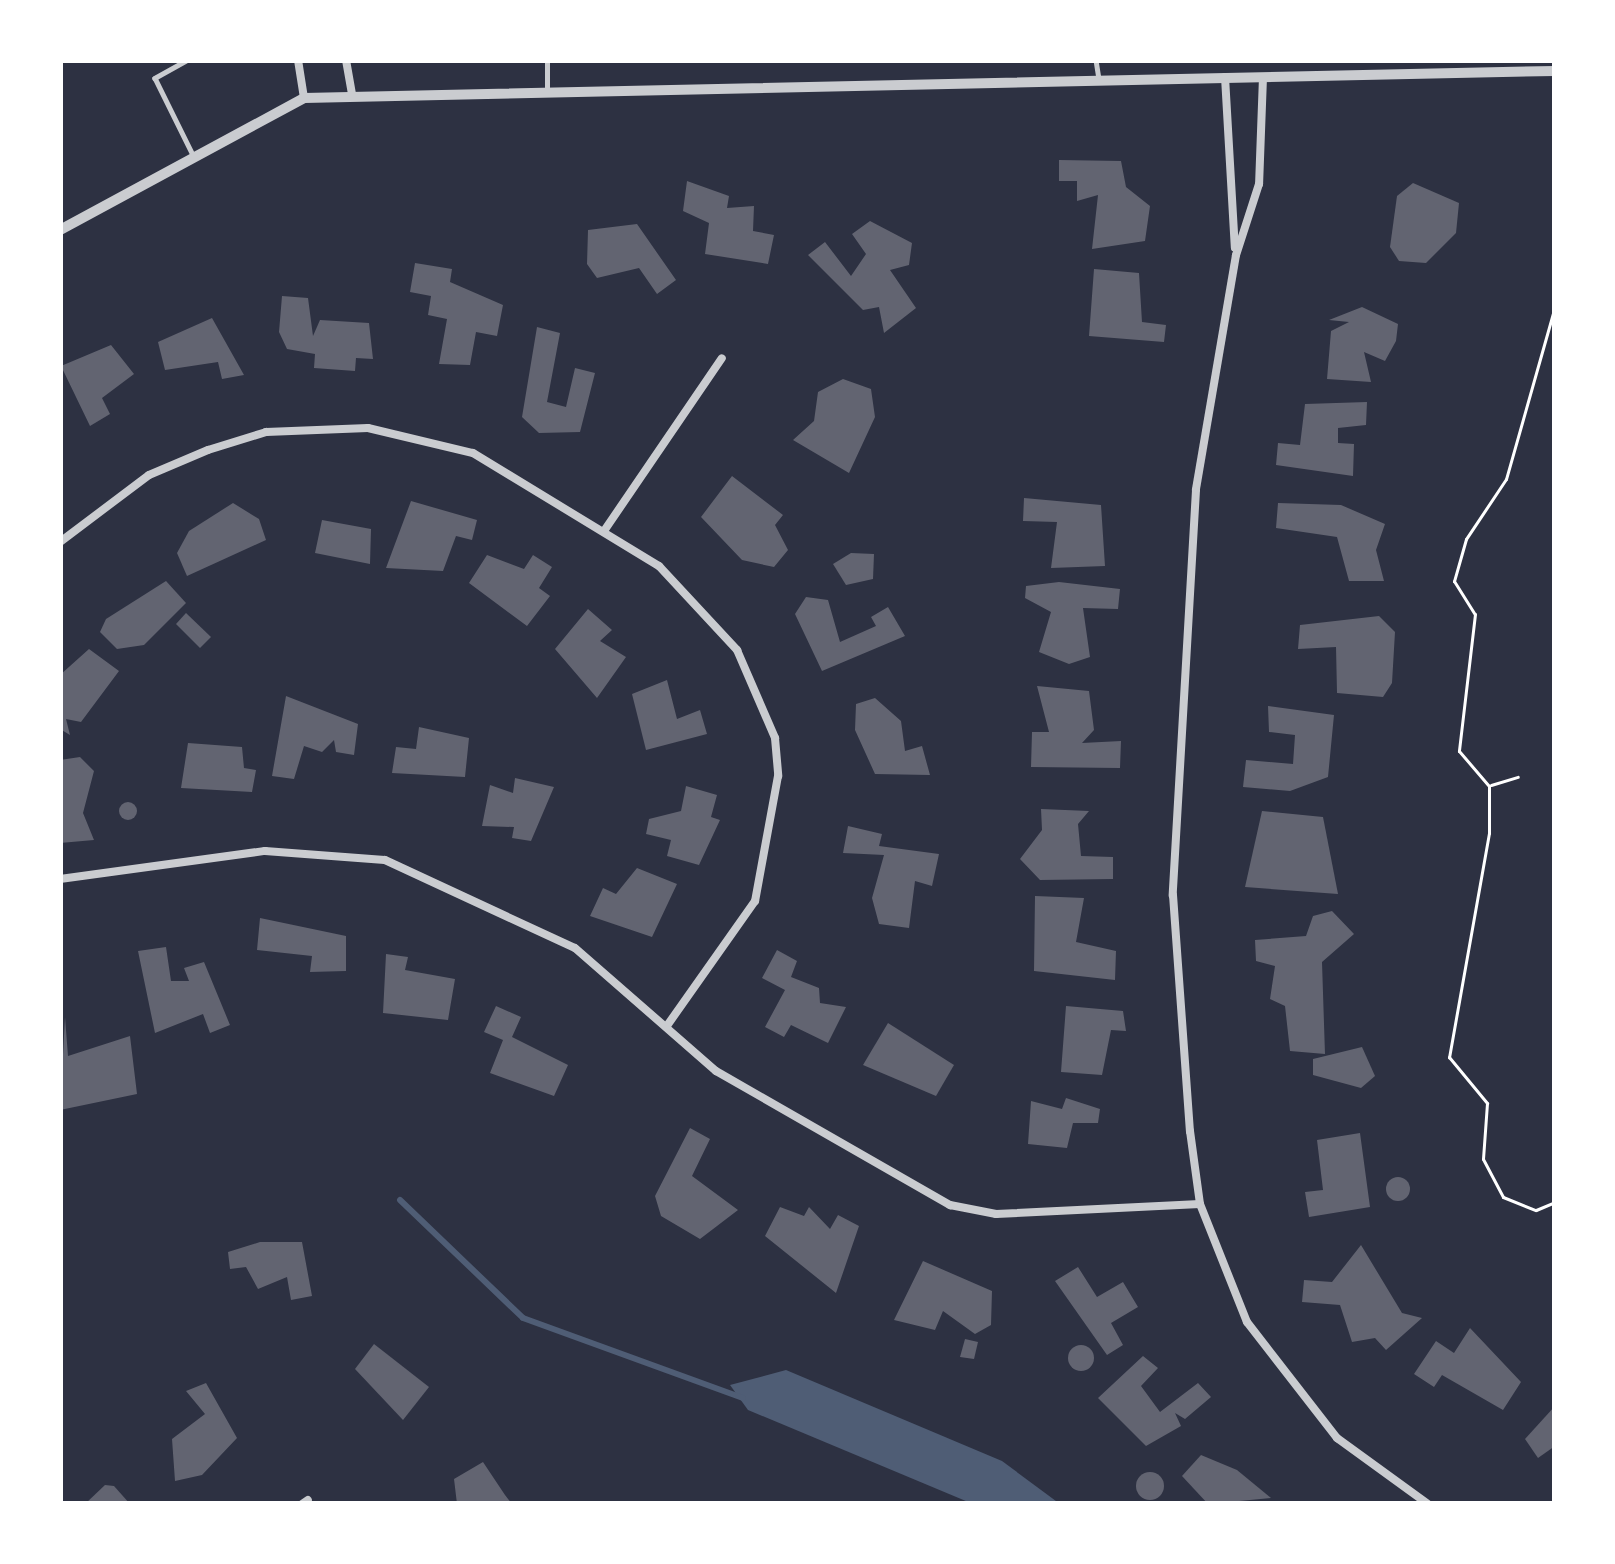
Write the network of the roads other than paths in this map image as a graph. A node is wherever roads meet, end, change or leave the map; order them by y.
1 (188, 60) edge
2 (298, 60) edge
3 (346, 60) edge
4 (547, 60) edge
5 (1096, 60) edge
6 (1480, 66) edge
7 (1506, 66) edge
8 (1555, 71) edge
9 (1263, 75) junction
10 (1226, 76) junction
11 (1099, 80) junction
12 (547, 88) junction
13 (352, 93) junction
14 (304, 98) junction
15 (192, 153) junction
16 (60, 230) edge
17 (1236, 255) junction
18 (722, 358) dead end
19 (604, 531) junction
20 (60, 542) edge
21 (60, 879) edge
22 (666, 1027) junction
23 (1200, 1204) junction
24 (1428, 1504) edge

1 - 15 lane
2 - 14 street
3 - 13 street
4 - 12 lane
5 - 11 lane
6 - 7 street
6 - 9 street
7 - 8 street
9 - 10 street
9 - 17 street
10 - 11 street
10 - 17 street
11 - 12 street
12 - 13 street
13 - 14 street
14 - 15 street
15 - 16 street
17 - 23 street
18 - 19 street
19 - 20 street
19 - 22 street
21 - 22 street
22 - 23 street
23 - 24 street

